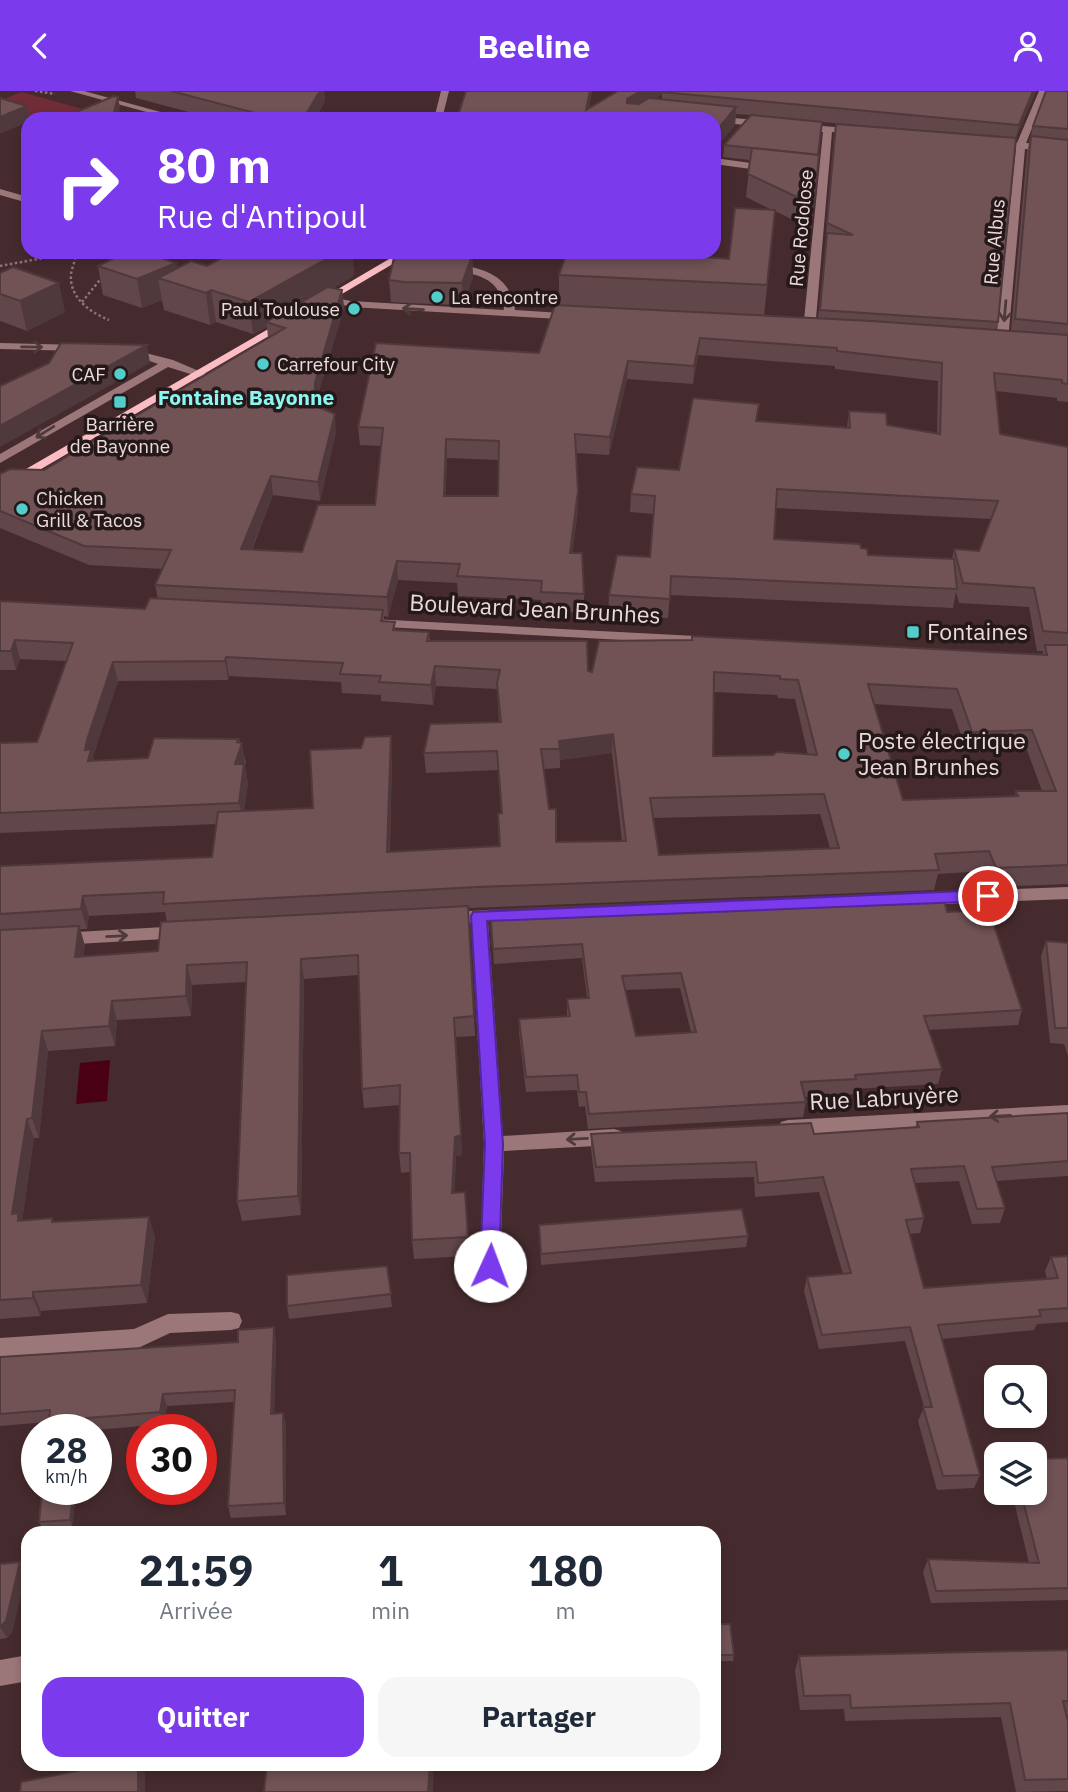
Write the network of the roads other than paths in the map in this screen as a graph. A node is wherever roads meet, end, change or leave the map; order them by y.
1 (74, 91) edge
2 (445, 91) edge
3 (1043, 91) edge
4 (156, 112) edge
5 (440, 112) edge
6 (721, 120) edge
7 (746, 122) junction
8 (828, 129) junction
9 (739, 131) edge
10 (865, 132) edge
11 (985, 142) edge
12 (1021, 145) junction
13 (724, 147) edge
14 (1068, 150) edge
15 (721, 151) edge
16 (721, 159) edge
17 (787, 170) edge
18 (0, 191) edge
19 (21, 198) edge
20 (396, 259) edge
21 (442, 266) edge
22 (326, 299) junction
23 (510, 313) junction
24 (588, 317) edge
25 (823, 331) edge
26 (988, 341) edge
27 (0, 346) edge
28 (169, 362) junction
29 (200, 374) junction
30 (0, 459) edge
31 (0, 487) edge
32 (357, 622) edge
33 (728, 641) edge
34 (1068, 893) edge
35 (904, 899) edge
36 (534, 914) edge
37 (479, 916) junction
38 (424, 919) edge
39 (205, 931) edge
40 (41, 940) edge
41 (1068, 1112) edge
42 (767, 1129) edge
43 (630, 1136) edge
44 (494, 1144) junction
45 (490, 1266) dead end
46 (231, 1321) dead end
47 (0, 1348) edge
48 (21, 1669) edge
49 (0, 1673) edge

1 - 4 street
2 - 5 street
3 - 12 street, Rue Albus
6 - 7 street
7 - 8 street
7 - 9 street
8 - 10 street
8 - 25 street, Rue Rodolose
11 - 12 street
12 - 14 street
12 -> 26 street, Rue Albus
13 - 15 street
16 - 17 street
18 - 19 street
20 - 22 main road
21 - 23 street
23 -> 22 street
22 - 29 main road
23 - 24 street
27 -> 28 street
28 - 29 street
28 -> 30 street
29 - 31 main road
32 - 33 street, Boulevard Jean Brunhes
34 - 35 street
36 - 37 street
37 - 38 street
37 - 44 street
40 -> 39 street
41 -> 42 street, Rue Labruyère
43 -> 44 street
44 - 45 street
46 - 47 street
48 - 49 street

